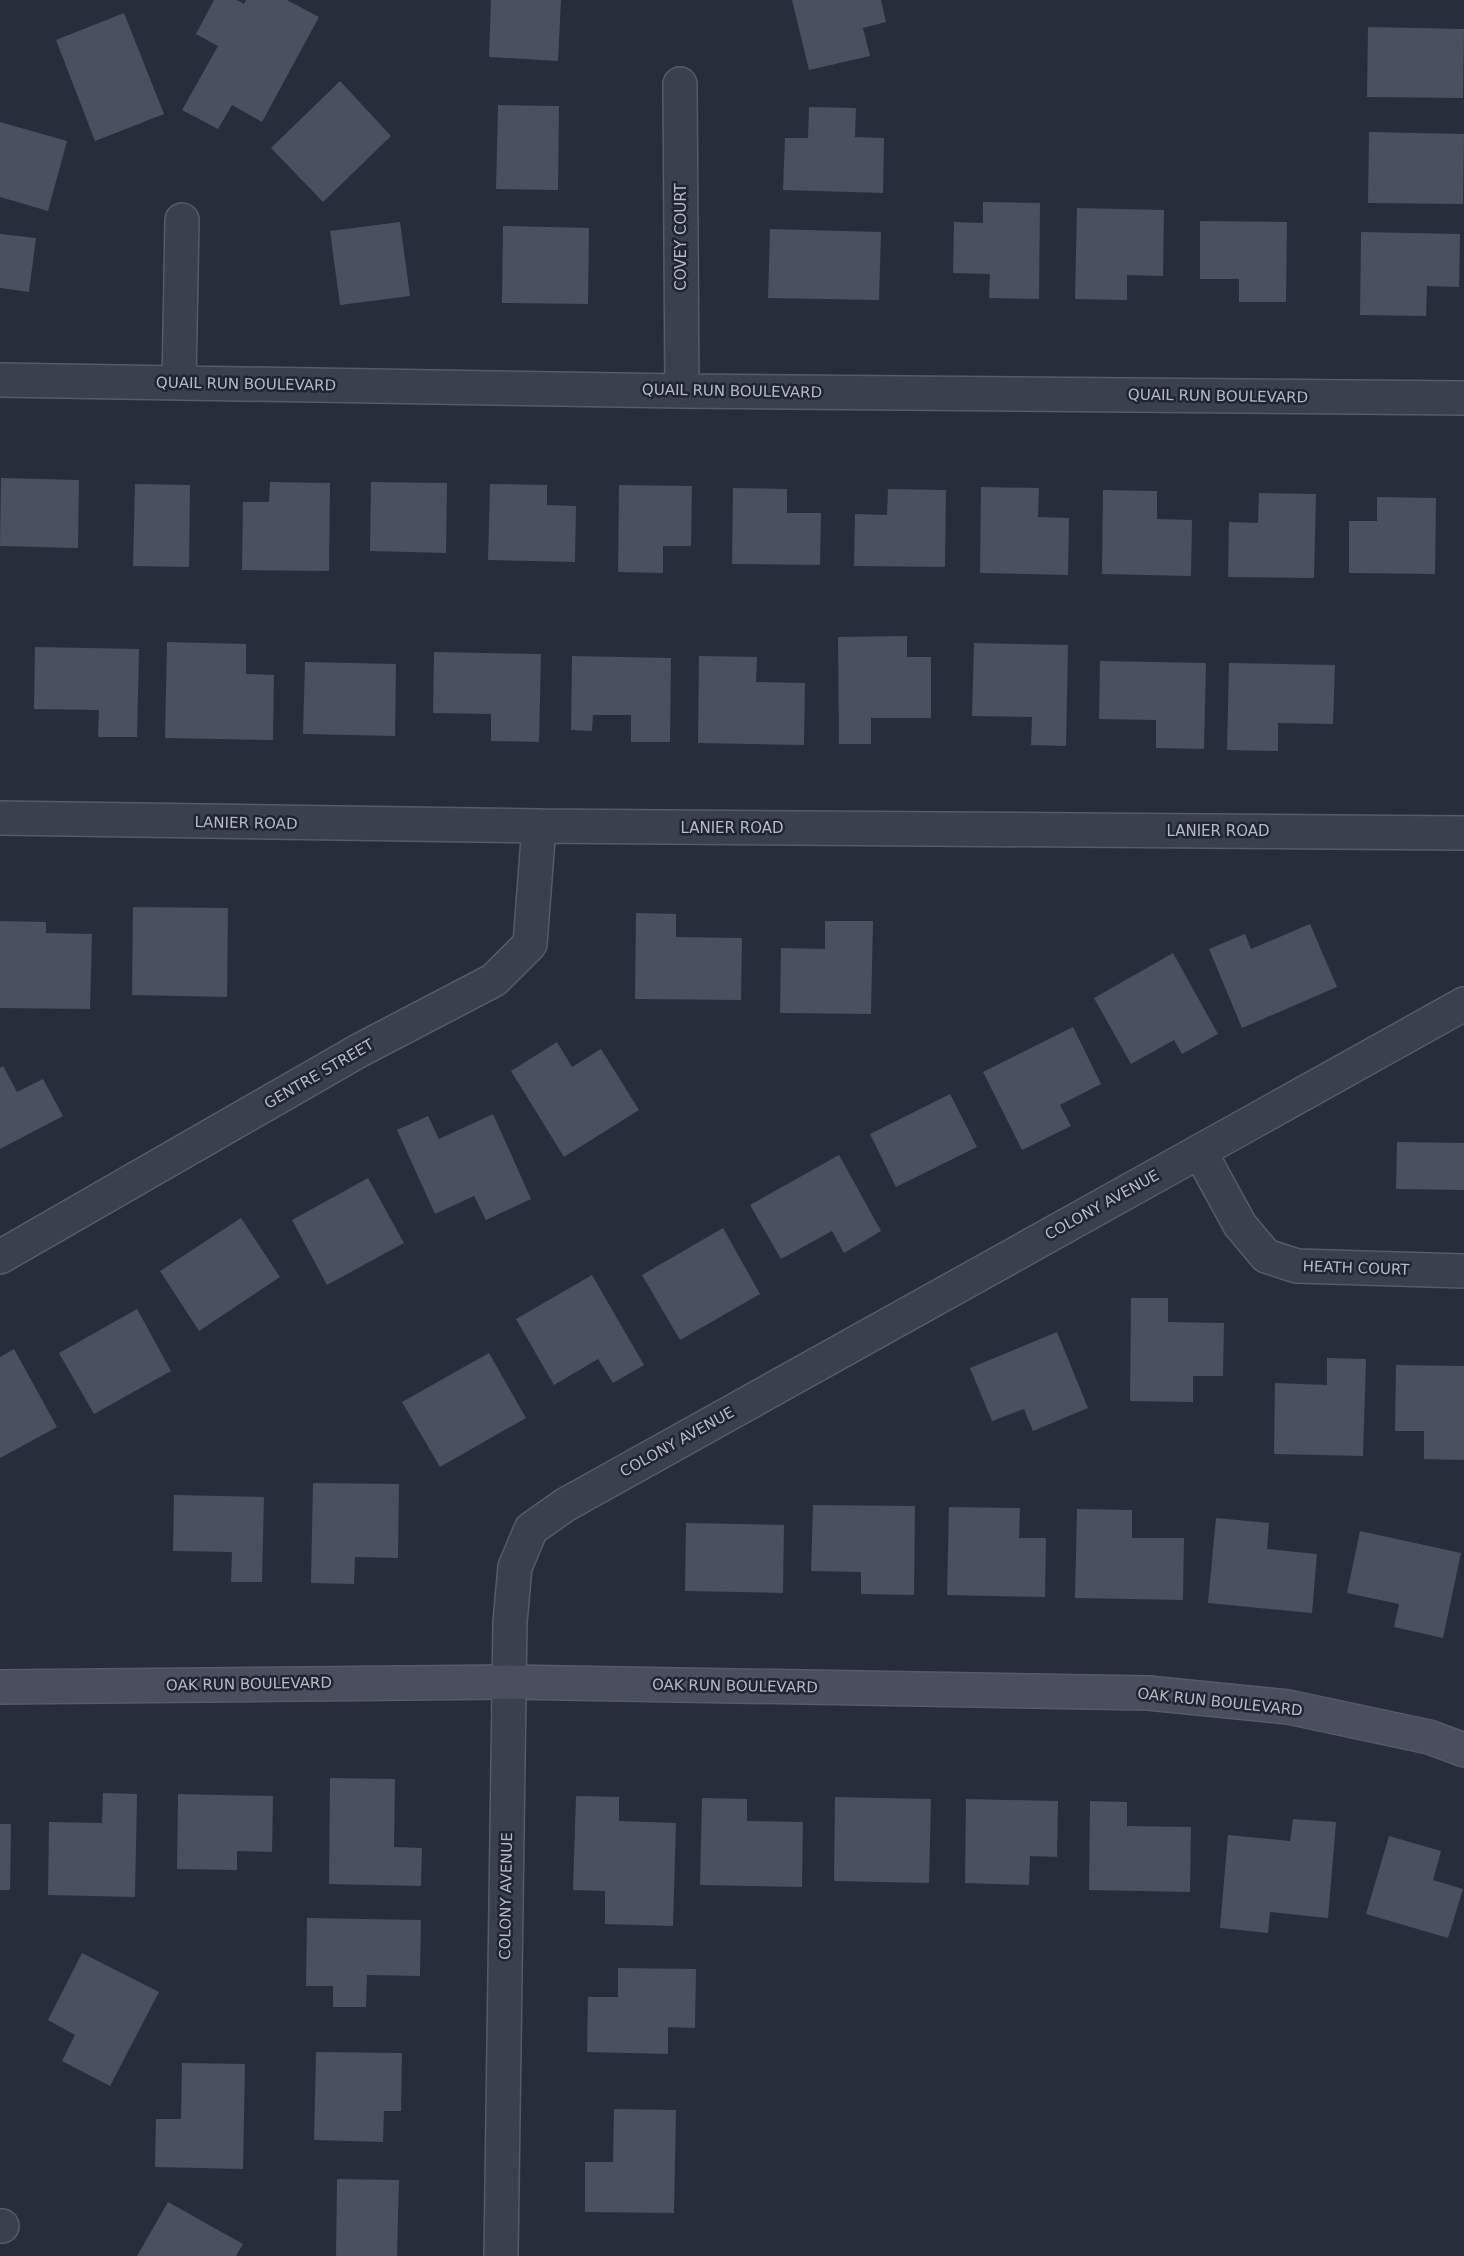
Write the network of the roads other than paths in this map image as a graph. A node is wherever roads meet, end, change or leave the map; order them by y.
1 (680, 84) dead end
2 (182, 220) dead end
3 (0, 380) edge
4 (179, 383) junction
5 (682, 391) junction
6 (1464, 398) edge
7 (0, 818) edge
8 (538, 826) junction
9 (1464, 833) edge
10 (1464, 1004) edge
11 (1200, 1152) junction
12 (0, 1257) edge
13 (1464, 1271) edge
14 (508, 1682) junction
15 (0, 1687) edge
16 (1464, 1750) edge
17 (501, 2256) edge

1 - 5 street, COVEY COURT
2 - 4 street
3 - 4 street, QUAIL RUN BOULEVARD
4 - 5 street, QUAIL RUN BOULEVARD
5 - 6 street, QUAIL RUN BOULEVARD
7 - 8 street, LANIER ROAD
8 - 9 street, LANIER ROAD
8 - 12 street, GENTRE STREET
10 - 11 street, COLONY AVENUE
11 - 13 street, HEATH COURT
11 - 14 street, COLONY AVENUE
14 - 15 street, OAK RUN BOULEVARD
14 - 16 street, OAK RUN BOULEVARD
14 - 17 street, COLONY AVENUE

